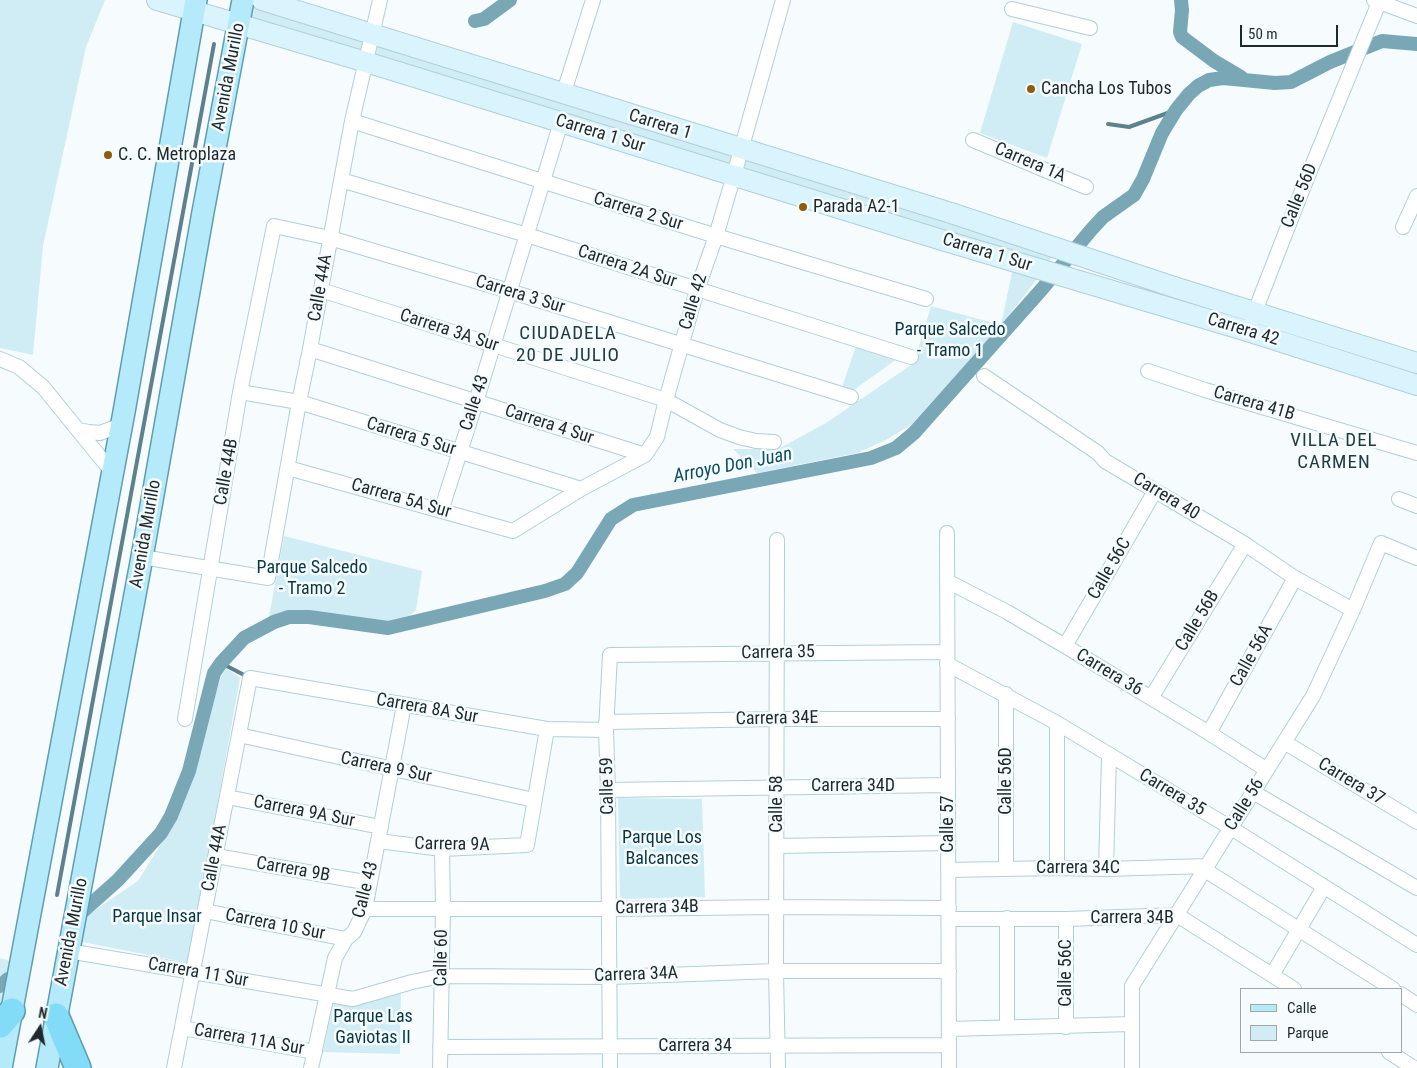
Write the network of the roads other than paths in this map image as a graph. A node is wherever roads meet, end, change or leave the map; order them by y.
1 (156, 0) edge
2 (243, 0) edge
3 (262, 0) edge
4 (380, 0) edge
5 (593, 0) edge
6 (783, 0) edge
7 (1378, 1) edge
8 (195, 6) edge
9 (1012, 9) dead end
10 (1417, 16) edge
11 (239, 24) junction
12 (1090, 28) dead end
13 (372, 33) junction
14 (366, 62) junction
15 (563, 95) junction
16 (352, 121) junction
17 (561, 122) junction
18 (973, 140) dead end
19 (741, 150) junction
20 (734, 176) junction
21 (341, 180) junction
22 (543, 181) junction
23 (1086, 187) dead end
24 (1417, 196) edge
25 (274, 226) joint
26 (1404, 227) dead end
27 (527, 235) junction
28 (716, 236) junction
29 (330, 238) junction
30 (1058, 250) joint
31 (1069, 278) joint
32 (321, 290) junction
33 (697, 290) junction
34 (509, 291) junction
35 (926, 299) dead end
36 (1255, 312) junction
37 (1247, 331) junction
38 (681, 344) junction
39 (493, 345) junction
40 (310, 350) junction
41 (911, 357) dead end
42 (0, 359) edge
43 (1417, 363) edge
44 (1148, 371) dead end
45 (984, 376) dead end
46 (1417, 385) edge
47 (240, 392) junction
48 (851, 397) dead end
49 (666, 400) junction
50 (299, 402) junction
51 (476, 402) junction
52 (121, 425) junction
53 (78, 430) junction
54 (774, 442) dead end
55 (459, 452) junction
56 (1417, 452) edge
57 (645, 456) junction
58 (288, 468) junction
59 (112, 473) junction
60 (581, 489) junction
61 (1155, 491) junction
62 (1399, 499) dead end
63 (1417, 506) edge
64 (441, 511) junction
65 (947, 533) dead end
66 (777, 540) dead end
67 (1245, 544) junction
68 (142, 557) junction
69 (1417, 558) edge
70 (210, 568) junction
71 (1296, 578) junction
72 (947, 581) junction
73 (1353, 610) junction
74 (1065, 646) junction
75 (778, 653) junction
76 (610, 655) joint
77 (947, 658) junction
78 (250, 678) joint
79 (1006, 694) junction
80 (1151, 698) junction
81 (404, 705) junction
82 (777, 718) junction
83 (185, 719) dead end
84 (948, 719) junction
85 (1057, 723) junction
86 (606, 726) junction
87 (547, 729) junction
88 (1209, 733) junction
89 (239, 735) junction
90 (1284, 742) junction
91 (1108, 756) junction
92 (392, 769) junction
93 (1267, 770) junction
94 (948, 785) junction
95 (777, 786) junction
96 (608, 790) junction
97 (1253, 792) junction
98 (228, 797) junction
99 (534, 800) junction
100 (1417, 822) edge
101 (1231, 828) junction
102 (379, 834) junction
103 (948, 844) junction
104 (777, 846) junction
105 (442, 849) junction
106 (216, 856) junction
107 (1006, 868) junction
108 (1057, 868) junction
109 (1206, 868) junction
110 (1106, 869) junction
111 (948, 870) junction
112 (370, 883) junction
113 (1324, 887) junction
114 (1417, 888) edge
115 (776, 907) junction
116 (365, 909) junction
117 (443, 909) junction
118 (609, 909) junction
119 (205, 911) junction
120 (949, 914) junction
121 (1177, 915) junction
122 (1007, 918) junction
123 (1066, 919) junction
124 (1300, 929) junction
125 (346, 939) junction
126 (1417, 945) edge
127 (68, 951) junction
128 (776, 971) junction
129 (949, 971) junction
130 (193, 972) junction
131 (1272, 975) junction
132 (442, 976) junction
133 (610, 977) junction
134 (1292, 988) edge
135 (1391, 988) edge
136 (1402, 995) edge
137 (327, 996) junction
138 (1417, 1005) edge
139 (56, 1016) junction
140 (6, 1018) edge
141 (1132, 1024) junction
142 (1007, 1027) junction
143 (1066, 1027) junction
144 (182, 1028) junction
145 (949, 1029) junction
146 (949, 1045) junction
147 (610, 1046) junction
148 (777, 1046) junction
149 (440, 1047) junction
150 (316, 1052) junction
151 (1391, 1053) edge
152 (1, 1068) edge
153 (46, 1068) edge
154 (78, 1068) edge
155 (174, 1068) edge
156 (311, 1068) edge
157 (440, 1068) edge
158 (610, 1068) edge
159 (778, 1068) edge
160 (949, 1068) edge
161 (1132, 1068) edge
162 (1414, 1068) edge

1 - 8 street, Carrera 1 Sur
2 - 11 main road, Avenida Murillo
3 - 13 street, Carrera 1
4 - 13 street, Calle 44A
5 - 15 street
6 - 19 street, Calle 42
7 - 10 street
7 - 36 street, Calle 56D
8 - 11 street, Carrera 1 Sur
8 - 52 main road
9 - 12 street
11 - 14 street, Carrera 1 Sur
11 - 68 main road, Avenida Murillo
13 - 14 street, Calle 44A
13 - 15 street, Carrera 1
14 - 16 street, Calle 44A
14 - 17 street, Carrera 1 Sur
15 - 19 street, Carrera 1
16 - 21 street, Calle 44A
16 - 22 street, Carrera 2 Sur
17 - 20 street, Carrera 1 Sur
17 - 22 street, Calle 43
18 - 23 street, Carrera 1A
19 - 20 street, Calle 42
19 - 30 street, Carrera 1
20 - 28 street, Calle 42
20 - 31 street, Carrera 1 Sur
21 - 27 street, Carrera 2A Sur
21 - 29 street, Calle 44A
22 - 27 street, Calle 43
22 - 28 street, Carrera 2 Sur
24 - 26 street
25 - 29 street, Carrera 3 Sur
25 - 47 street, Calle 44B
27 - 33 street, Carrera 2A Sur
27 - 34 street, Calle 43
28 - 33 street, Calle 42
28 - 35 street, Carrera 2 Sur
29 - 32 street, Calle 44A
29 - 34 street, Carrera 3 Sur
30 - 36 street, Carrera 42
31 - 37 street, Carrera 42
32 - 39 street, Carrera 3A Sur
32 - 40 street, Calle 44A
33 - 38 street, Calle 42
33 - 41 street, Carrera 2A Sur
34 - 38 street, Carrera 3 Sur
34 - 39 street, Calle 43
36 - 37 street, Calle 56D
36 - 43 street, Carrera 42
37 - 46 street, Carrera 42
38 - 48 street, Carrera 3 Sur
38 - 49 street, Calle 42
39 - 49 street, Carrera 3A Sur
39 - 51 street, Calle 43
40 - 50 street, Calle 44A
40 - 51 street, Carrera 4 Sur
42 - 53 street
44 - 56 street, Carrera 41B
45 - 61 street, Carrera 40
47 - 50 street, Carrera 5 Sur
47 - 70 street, Calle 44B
49 - 54 street, Carrera 3A Sur
49 - 57 street, Calle 42
50 - 55 street, Carrera 5 Sur
50 - 58 street, Calle 44A
51 - 55 street, Calle 43
51 - 57 street, Carrera 4 Sur
52 - 53 street
52 - 59 main road
53 - 59 street
55 - 60 street, Carrera 5 Sur
55 - 64 street, Calle 43
57 - 60 street
58 - 64 street, Carrera 5A Sur
58 - 70 street, Calle 44A
59 - 140 main road
60 - 64 street, Carrera 5A Sur
61 - 67 street, Carrera 40
61 - 74 street, Calle 56C
62 - 63 street
65 - 72 street, Calle 57
66 - 75 street, Calle 58
67 - 71 street, Carrera 40
67 - 80 street, Calle 56B
68 - 70 street
68 - 127 main road, Avenida Murillo
69 - 73 street, Calle 56
70 - 83 street, Calle 44B
71 - 73 street, Carrera 40
71 - 88 street, Calle 56A
72 - 74 street, Carrera 36
72 - 77 street, Calle 57
73 - 90 street, Calle 56
74 - 80 street, Carrera 36
75 - 76 street, Carrera 35
75 - 77 street, Carrera 35
75 - 82 street, Calle 58
76 - 86 street, Calle 59
77 - 79 street, Carrera 35
77 - 84 street, Calle 57
78 - 81 street, Carrera 8A Sur
78 - 89 street, Calle 44A
79 - 85 street, Carrera 35
79 - 107 street, Calle 56D
80 - 88 street, Carrera 36
81 - 87 street, Carrera 8A Sur
81 - 92 street, Calle 43
82 - 84 street, Carrera 34E
82 - 86 street, Carrera 34E
82 - 95 street, Calle 58
84 - 94 street, Calle 57
85 - 91 street, Carrera 35
85 - 108 street
86 - 87 street, Carrera 8A Sur
86 - 96 street, Calle 59
87 - 99 street
88 - 93 street, Carrera 36
89 - 92 street, Carrera 9 Sur
89 - 98 street, Calle 44A
90 - 93 street, Calle 56
90 - 100 street, Carrera 37
91 - 101 street, Carrera 35
91 - 110 street
92 - 99 street, Carrera 9 Sur
92 - 102 street, Calle 43
93 - 97 street, Calle 56
94 - 95 street, Carrera 34D
94 - 103 street, Calle 57
95 - 96 street, Carrera 34D
95 - 104 street, Calle 58
96 - 118 street, Calle 59
97 - 101 street, Calle 56
97 - 114 street
98 - 102 street, Carrera 9A Sur
98 - 106 street, Calle 44A
99 - 105 street, Carrera 9A
101 - 109 street, Calle 56
101 - 113 street, Carrera 35
102 - 105 street, Carrera 9A
102 - 112 street, Calle 43
103 - 104 street
103 - 111 street, Calle 57
104 - 115 street, Calle 58
105 - 117 street, Calle 60
106 - 112 street, Carrera 9B
106 - 119 street, Calle 44A
107 - 108 street, Carrera 34C
107 - 111 street, Carrera 34C
108 - 110 street, Carrera 34C
109 - 110 street, Carrera 34C
109 - 121 street, Calle 56
109 - 124 street
111 - 120 street, Calle 57
112 - 116 street, Calle 43
113 - 124 street
113 - 126 street, Carrera 35
115 - 118 street, Carrera 34B
115 - 120 street, Carrera 34B
115 - 128 street, Calle 58
116 - 117 street, Carrera 34B
116 - 125 street, Calle 43
117 - 118 street, Carrera 34B
117 - 132 street, Calle 60
118 - 133 street, Calle 59
119 - 125 street, Carrera 10 Sur
119 - 130 street, Calle 44A
120 - 122 street, Carrera 34B
120 - 129 street, Calle 57
121 - 123 street, Carrera 34B
121 - 131 street, Carrera 34B
121 - 141 street, Calle 56
122 - 123 street, Carrera 34B
122 - 142 street
123 - 143 street, Calle 56C
124 - 131 street
124 - 135 street
125 - 137 street, Calle 43
127 - 130 street, Carrera 11 Sur
127 - 139 main road, Avenida Murillo
128 - 129 street, Carrera 34A
128 - 133 street, Carrera 34A
128 - 148 street, Calle 58
129 - 145 street, Calle 57
130 - 137 street, Carrera 11 Sur
130 - 144 street, Calle 44A
131 - 134 street, Carrera 34B
132 - 133 street, Carrera 34A
132 - 137 street, Carrera 34A
132 - 149 street, Calle 60
133 - 147 street, Calle 59
136 - 138 street
137 - 150 street, Calle 43
139 - 153 main road, Avenida Murillo
139 - 154 highway
140 - 152 main road
141 - 143 street
141 - 161 street, Calle 56
142 - 143 street
142 - 145 street
144 - 150 street, Carrera 11A Sur
144 - 155 street, Calle 44A
145 - 146 street, Calle 57
146 - 148 street, Carrera 34
146 - 160 street, Calle 57
147 - 148 street, Carrera 34
147 - 149 street, Carrera 34
147 - 158 street, Calle 59
148 - 159 street, Calle 58
149 - 157 street, Calle 60
150 - 156 street, Calle 43
151 - 162 street

